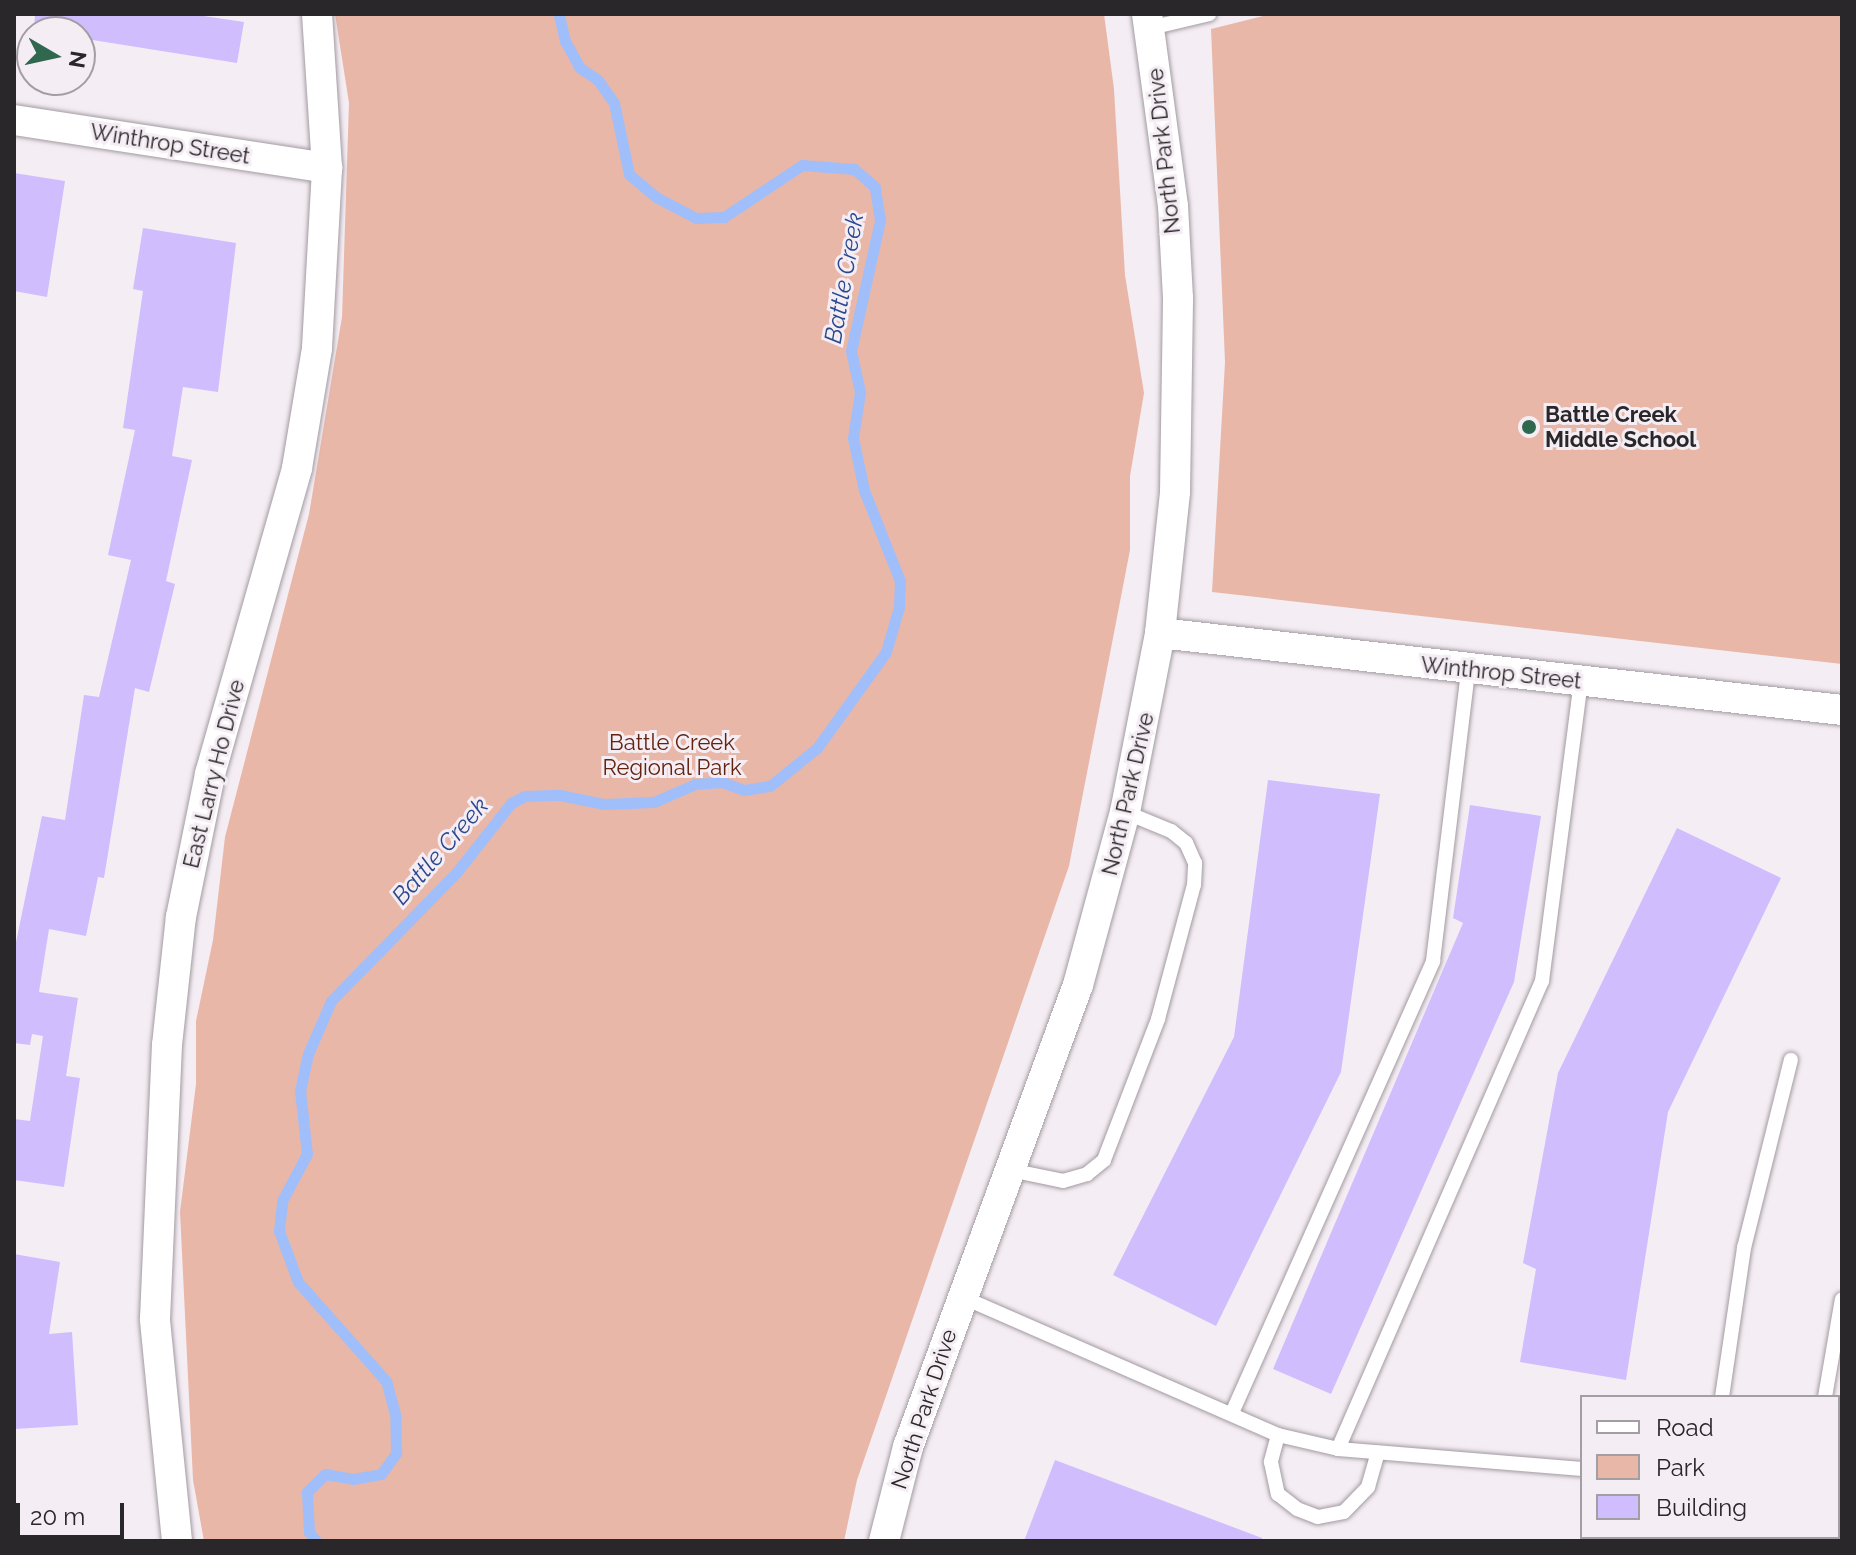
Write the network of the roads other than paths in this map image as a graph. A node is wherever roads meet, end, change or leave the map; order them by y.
1 (317, 14) edge
2 (1209, 14) edge
3 (1148, 21) edge
4 (14, 120) edge
5 (327, 168) junction
6 (1160, 633) junction
7 (1468, 670) junction
8 (1581, 682) junction
9 (1842, 710) edge
10 (1125, 812) junction
11 (1791, 1060) dead end
12 (1010, 1170) junction
13 (962, 1297) junction
14 (1842, 1299) edge
15 (1722, 1395) edge
16 (1825, 1395) edge
17 (1232, 1413) junction
18 (1278, 1435) junction
19 (1338, 1449) junction
20 (1378, 1452) junction
21 (1580, 1469) edge
22 (177, 1541) edge
23 (884, 1541) edge

1 - 5 street, East Larry Ho Drive
2 - 3 lane
3 - 6 street, North Park Drive
4 - 5 street, Winthrop Street
5 - 22 street, East Larry Ho Drive
6 - 7 street, Winthrop Street
6 - 10 street, North Park Drive
7 - 8 street, Winthrop Street
7 - 17 lane
8 - 9 street, Winthrop Street
8 - 19 lane
10 - 12 street, North Park Drive
10 - 12 lane
11 - 15 lane
12 - 13 street, North Park Drive
13 - 17 lane
13 - 23 street, North Park Drive
14 - 16 lane
17 - 18 lane
18 - 19 lane
18 - 20 lane
19 - 20 lane
20 - 21 lane

